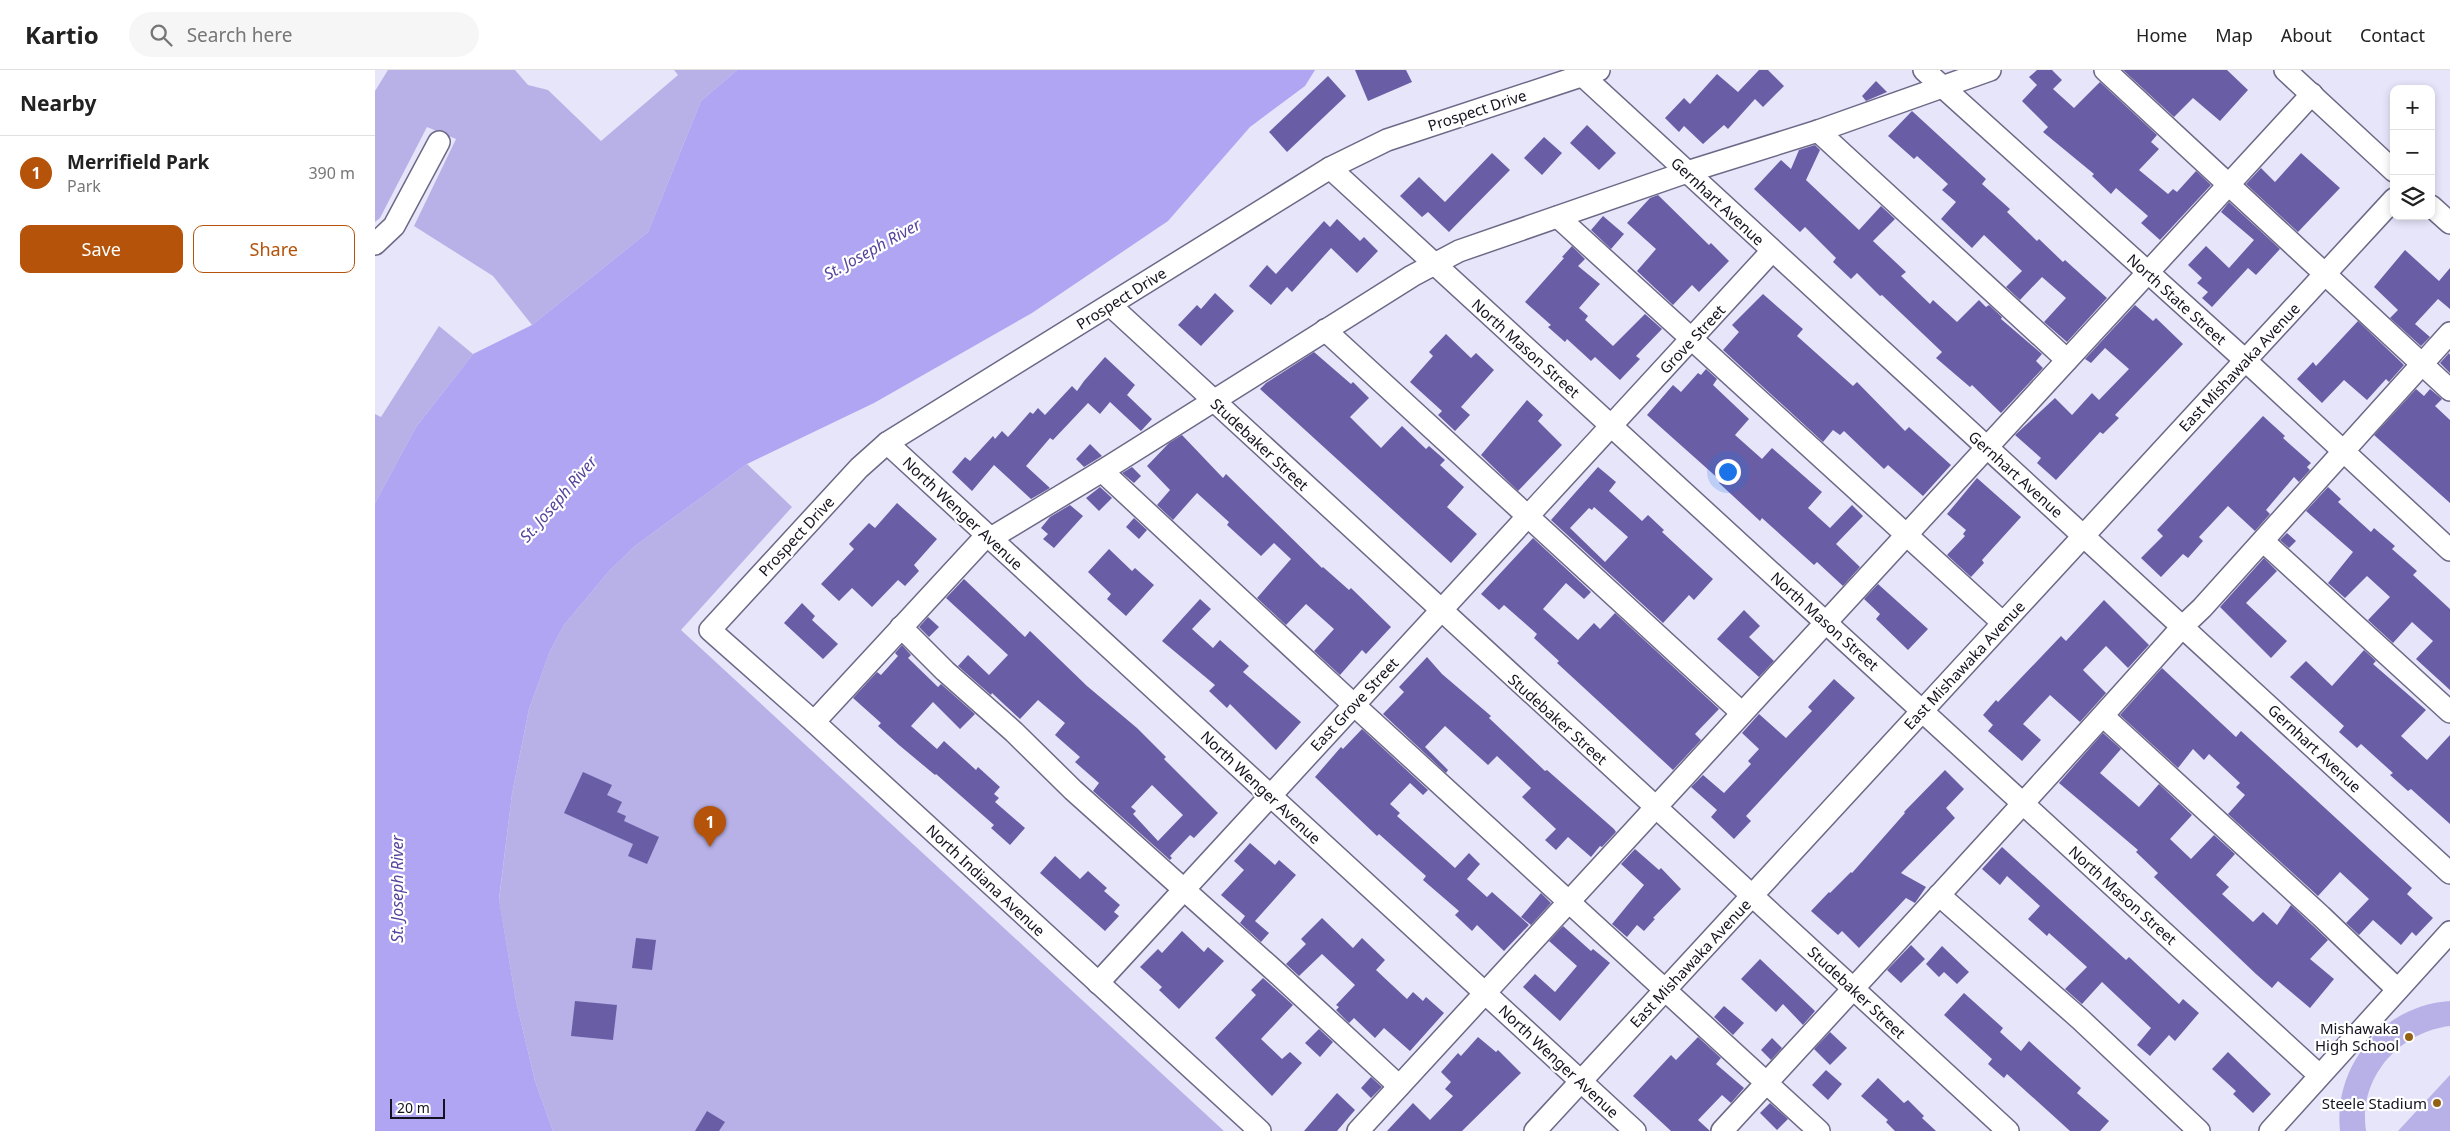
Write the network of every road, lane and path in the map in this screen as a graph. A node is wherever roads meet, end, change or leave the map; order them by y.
1 (1924, 70) edge
2 (1990, 70) edge
3 (2105, 70) edge
4 (2285, 70) edge
5 (1591, 73) edge
6 (1942, 86) junction
7 (2312, 94) junction
8 (1818, 131) junction
9 (439, 142) dead end
10 (2390, 166) edge
11 (1330, 168) junction
12 (1687, 172) junction
13 (2229, 184) junction
14 (2390, 203) edge
15 (2435, 210) edge
16 (1557, 217) junction
17 (2450, 223) edge
18 (375, 244) edge
19 (1772, 251) junction
20 (1433, 264) junction
21 (2148, 272) junction
22 (2326, 273) junction
23 (1110, 305) junction
24 (1325, 330) junction
25 (2450, 333) edge
26 (1693, 338) junction
27 (2067, 360) junction
28 (2245, 360) junction
29 (2422, 365) junction
30 (2450, 390) edge
31 (1212, 400) junction
32 (1611, 426) junction
33 (887, 443) junction
34 (1987, 448) junction
35 (2343, 452) junction
36 (1102, 471) junction
37 (1528, 517) junction
38 (1906, 535) junction
39 (989, 536) junction
40 (2084, 536) junction
41 (2263, 541) junction
42 (2450, 550) edge
43 (1441, 611) junction
44 (1825, 623) junction
45 (2003, 623) junction
46 (2182, 626) junction
47 (901, 627) junction
48 (709, 630) joint
49 (1354, 705) junction
50 (1923, 710) junction
51 (2450, 712) edge
52 (1742, 713) junction
53 (2103, 716) junction
54 (814, 722) junction
55 (1270, 796) junction
56 (2023, 804) junction
57 (1656, 807) junction
58 (2450, 873) edge
59 (1184, 889) junction
60 (1752, 895) junction
61 (1939, 895) junction
62 (1569, 901) junction
63 (2450, 932) edge
64 (1098, 982) junction
65 (1854, 989) junction
66 (1665, 990) junction
67 (2397, 990) junction
68 (1485, 993) junction
69 (2319, 1075) junction
70 (1581, 1081) junction
71 (1766, 1083) junction
72 (1399, 1086) junction
73 (1260, 1131) edge
74 (1358, 1131) edge
75 (1535, 1131) edge
76 (1635, 1131) edge
77 (1722, 1131) edge
78 (1819, 1131) edge
79 (2008, 1131) edge
80 (2199, 1131) edge
81 (2270, 1131) edge

1 - 6 street, North State Street
2 - 6 street
3 - 13 street
4 - 7 street
5 - 11 street, Prospect Drive
5 - 12 street, Gernhart Avenue
6 - 8 street
6 - 21 street, North State Street
7 - 10 street
7 - 13 street
8 - 12 street
8 - 27 street
9 - 18 street
11 - 20 street, North Mason Street
11 - 23 street, Prospect Drive
12 - 16 street
12 - 19 street, Gernhart Avenue
13 - 21 street
13 - 22 street
14 - 22 street, East Mishawaka Avenue
15 - 17 street
16 - 20 street
16 - 26 street
19 - 26 street, Grove Street
19 - 34 street, Gernhart Avenue
20 - 24 street
20 - 32 street, North Mason Street
21 - 27 street
21 - 28 street, North State Street
22 - 28 street, East Mishawaka Avenue
22 - 29 street
23 - 31 street, Studebaker Street
23 - 33 street, Prospect Drive
24 - 31 street
24 - 37 street
25 - 29 street
26 - 32 street, Grove Street
26 - 38 street
27 - 34 street
28 - 35 street, North State Street
28 - 40 street, East Mishawaka Avenue
29 - 30 street
29 - 35 street
31 - 36 street
31 - 43 street, Studebaker Street
32 - 37 street, East Grove Street
32 - 44 street, North Mason Street
33 - 39 street, North Wenger Avenue
33 - 48 street, Prospect Drive
34 - 38 street
34 - 40 street, Gernhart Avenue
35 - 41 street
35 - 42 street, North State Street
36 - 39 street
36 - 49 street
37 - 43 street, East Grove Street
37 - 52 street
38 - 44 street
38 - 45 street
39 - 47 street
39 - 55 street, North Wenger Avenue
40 - 45 street, East Mishawaka Avenue
40 - 46 street, Gernhart Avenue
41 - 46 street
41 - 51 street
43 - 49 street, East Grove Street
43 - 57 street, Studebaker Street
44 - 50 street, North Mason Street
44 - 52 street
45 - 50 street, East Mishawaka Avenue
46 - 53 street
46 - 58 street, Gernhart Avenue
47 - 54 street
47 - 59 street
48 - 54 street, North Indiana Avenue
49 - 55 street, East Grove Street
49 - 62 street
50 - 56 street, North Mason Street
50 - 60 street, East Mishawaka Avenue
52 - 57 street
53 - 56 street
53 - 67 street
54 - 64 street, North Indiana Avenue
55 - 59 street, East Grove Street
55 - 68 street, North Wenger Avenue
56 - 61 street
56 - 69 street, North Mason Street
57 - 60 street, Studebaker Street
57 - 62 street
59 - 64 street, East Grove Street
59 - 72 street
60 - 65 street, Studebaker Street
60 - 66 street, East Mishawaka Avenue
61 - 65 street
61 - 80 street
62 - 66 street
62 - 68 street
63 - 67 street
64 - 73 street, North Indiana Avenue
65 - 71 street
65 - 79 street, Studebaker Street
66 - 70 street, East Mishawaka Avenue
66 - 71 street
67 - 69 street
68 - 70 street, North Wenger Avenue
68 - 72 street
69 - 81 street
70 - 75 street, East Mishawaka Avenue
70 - 76 street, North Wenger Avenue
71 - 77 street
71 - 78 street
72 - 74 street

